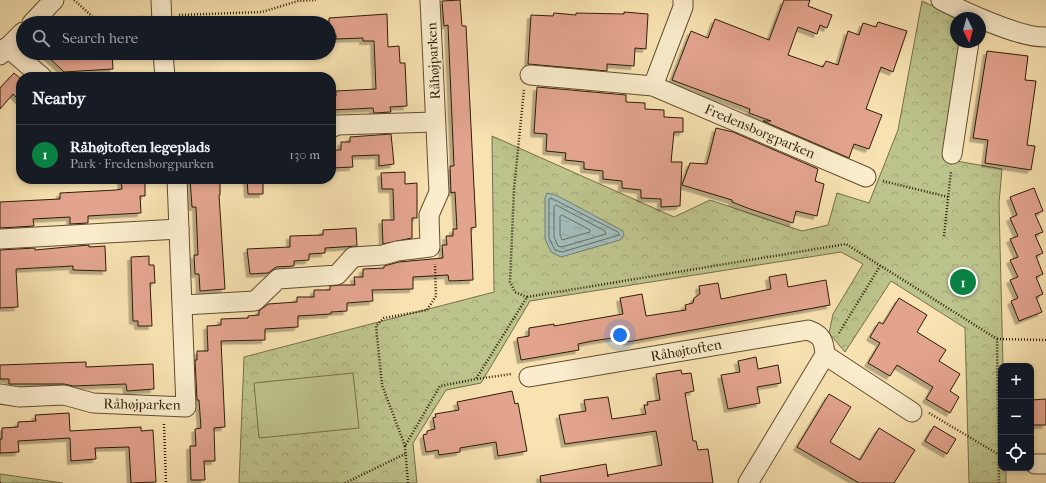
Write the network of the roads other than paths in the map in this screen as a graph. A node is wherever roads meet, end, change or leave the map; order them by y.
1 (54, 0) edge
2 (430, 0) edge
3 (683, 0) edge
4 (941, 0) edge
5 (964, 12) edge
6 (39, 16) edge
7 (986, 21) edge
8 (1046, 37) edge
9 (8, 42) edge
10 (968, 48) edge
11 (16, 50) edge
12 (25, 60) edge
13 (164, 60) edge
14 (37, 72) edge
15 (165, 72) edge
16 (530, 75) road end
17 (653, 86) junction
18 (436, 122) junction
19 (336, 126) edge
20 (952, 154) road end
21 (866, 177) road end
22 (177, 184) edge
23 (179, 229) junction
24 (0, 238) edge
25 (183, 305) junction
26 (825, 355) junction
27 (529, 377) road end
28 (0, 394) edge
29 (912, 412) road end
30 (748, 483) edge

1 - 6 street
2 - 18 street, Råhøjparken
3 - 17 street
4 - 5 street
7 - 8 street
9 - 11 street
10 - 20 street
12 - 14 street
13 - 15 street
16 - 17 street, Fredensborgparken
17 - 21 street, Fredensborgparken
18 - 19 street
18 - 25 street, Råhøjparken
22 - 23 street, Råhøjparken
23 - 24 street
23 - 25 street, Råhøjparken
25 - 28 street, Råhøjparken
26 - 27 street, Råhøjtoften
26 - 29 street
26 - 30 street

